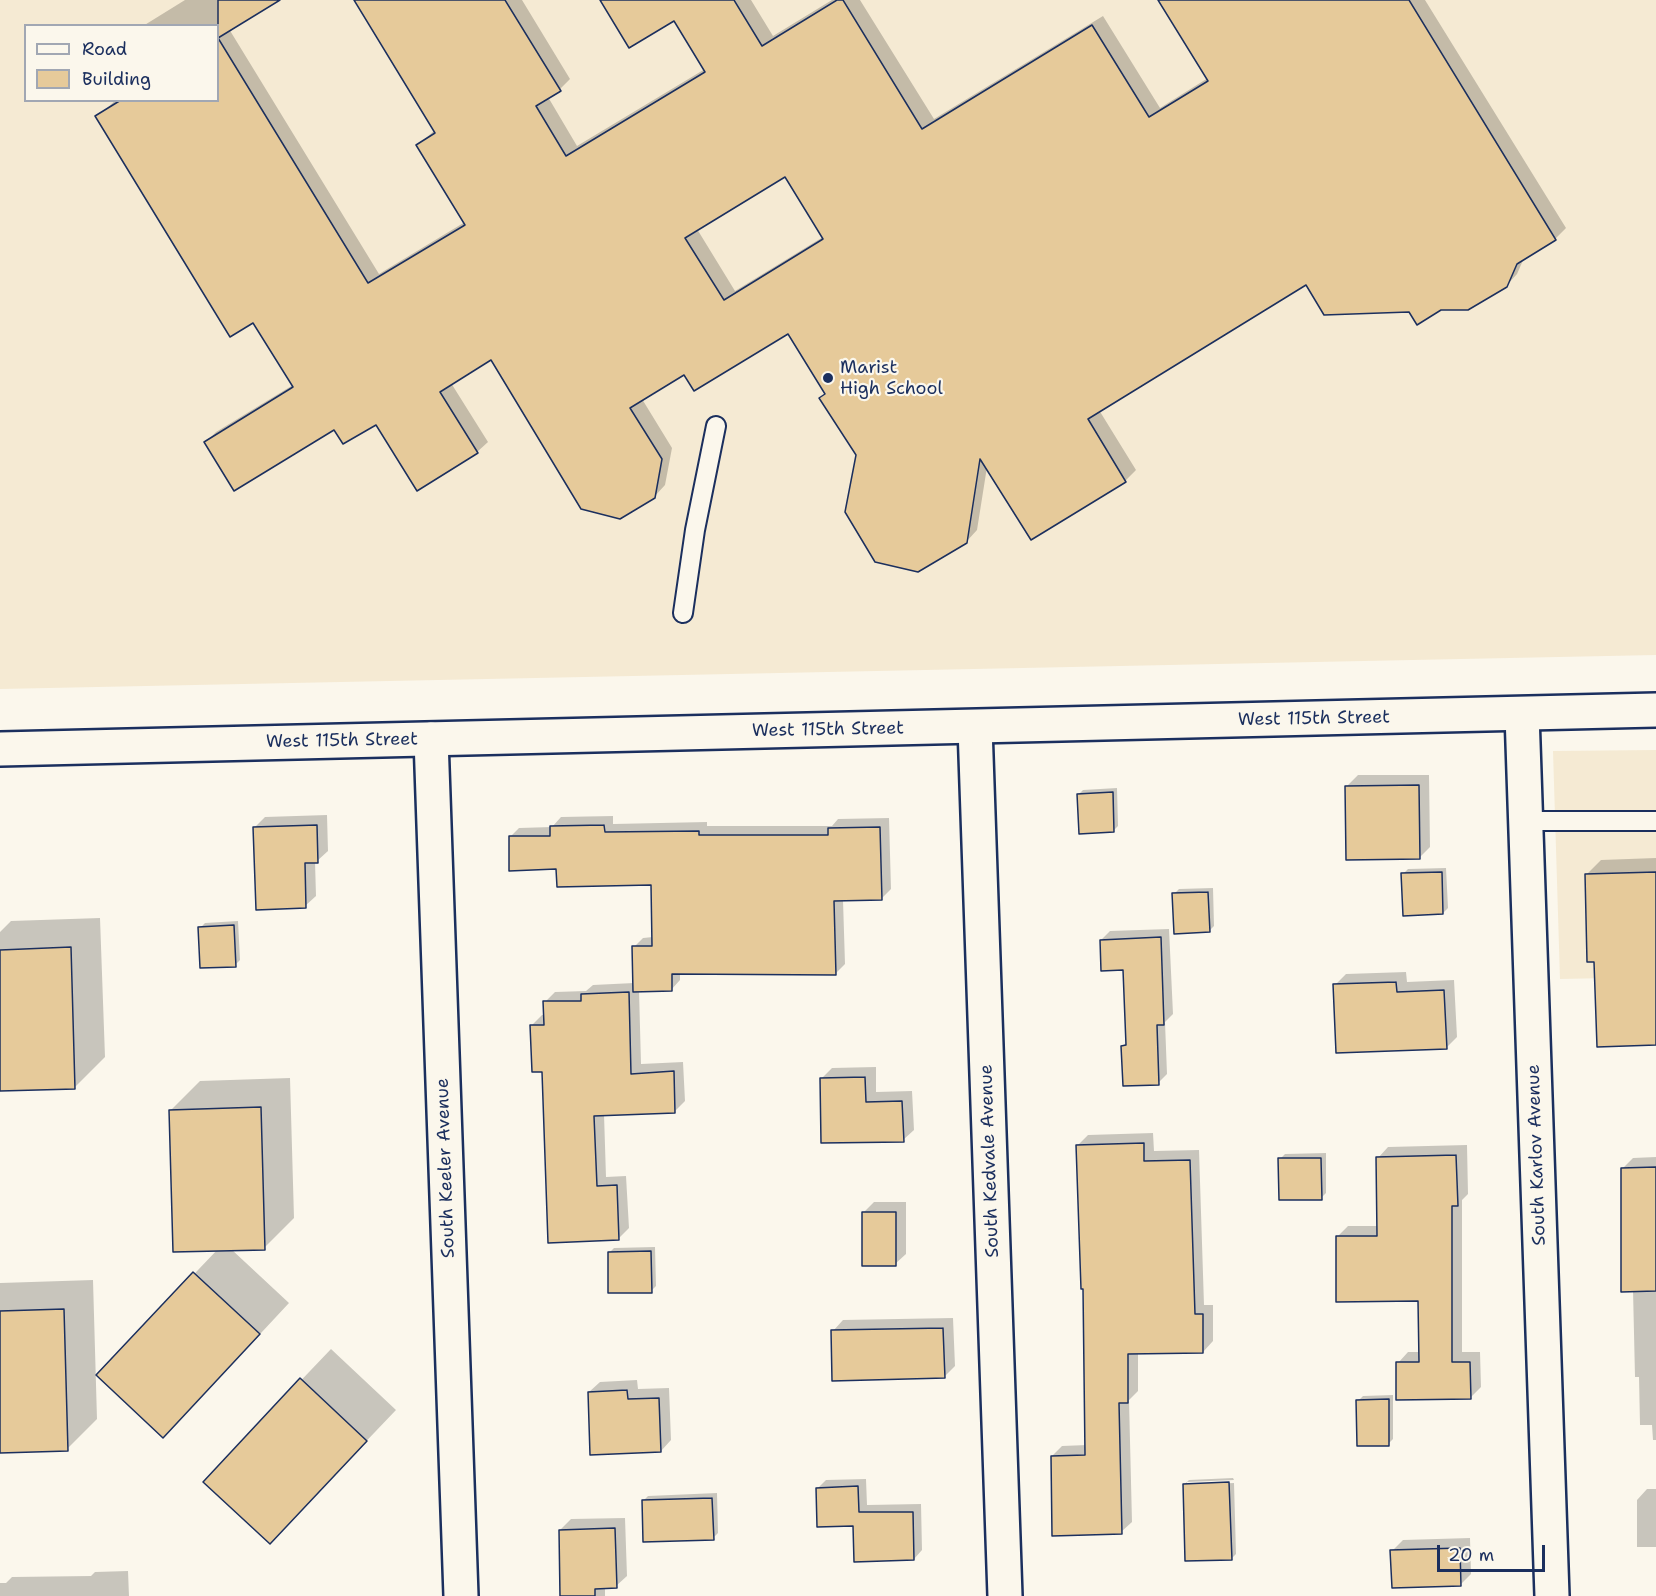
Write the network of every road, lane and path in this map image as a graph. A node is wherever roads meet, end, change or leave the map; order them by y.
1 (716, 426) dead end
2 (684, 613) dead end
3 (1656, 710) edge
4 (1522, 714) junction
5 (975, 727) junction
6 (431, 739) junction
7 (0, 749) edge
8 (1656, 821) edge
9 (1525, 822) junction
10 (461, 1596) edge
11 (1005, 1596) edge
12 (1552, 1596) edge

1 - 2 lane
3 - 4 street, West 115th Street
4 - 5 street, West 115th Street
4 - 9 street, South Karlov Avenue
5 - 6 street, West 115th Street
5 - 11 street, South Kedvale Avenue
6 - 7 street, West 115th Street
6 - 10 street, South Keeler Avenue
8 - 9 lane
9 - 12 street, South Karlov Avenue

